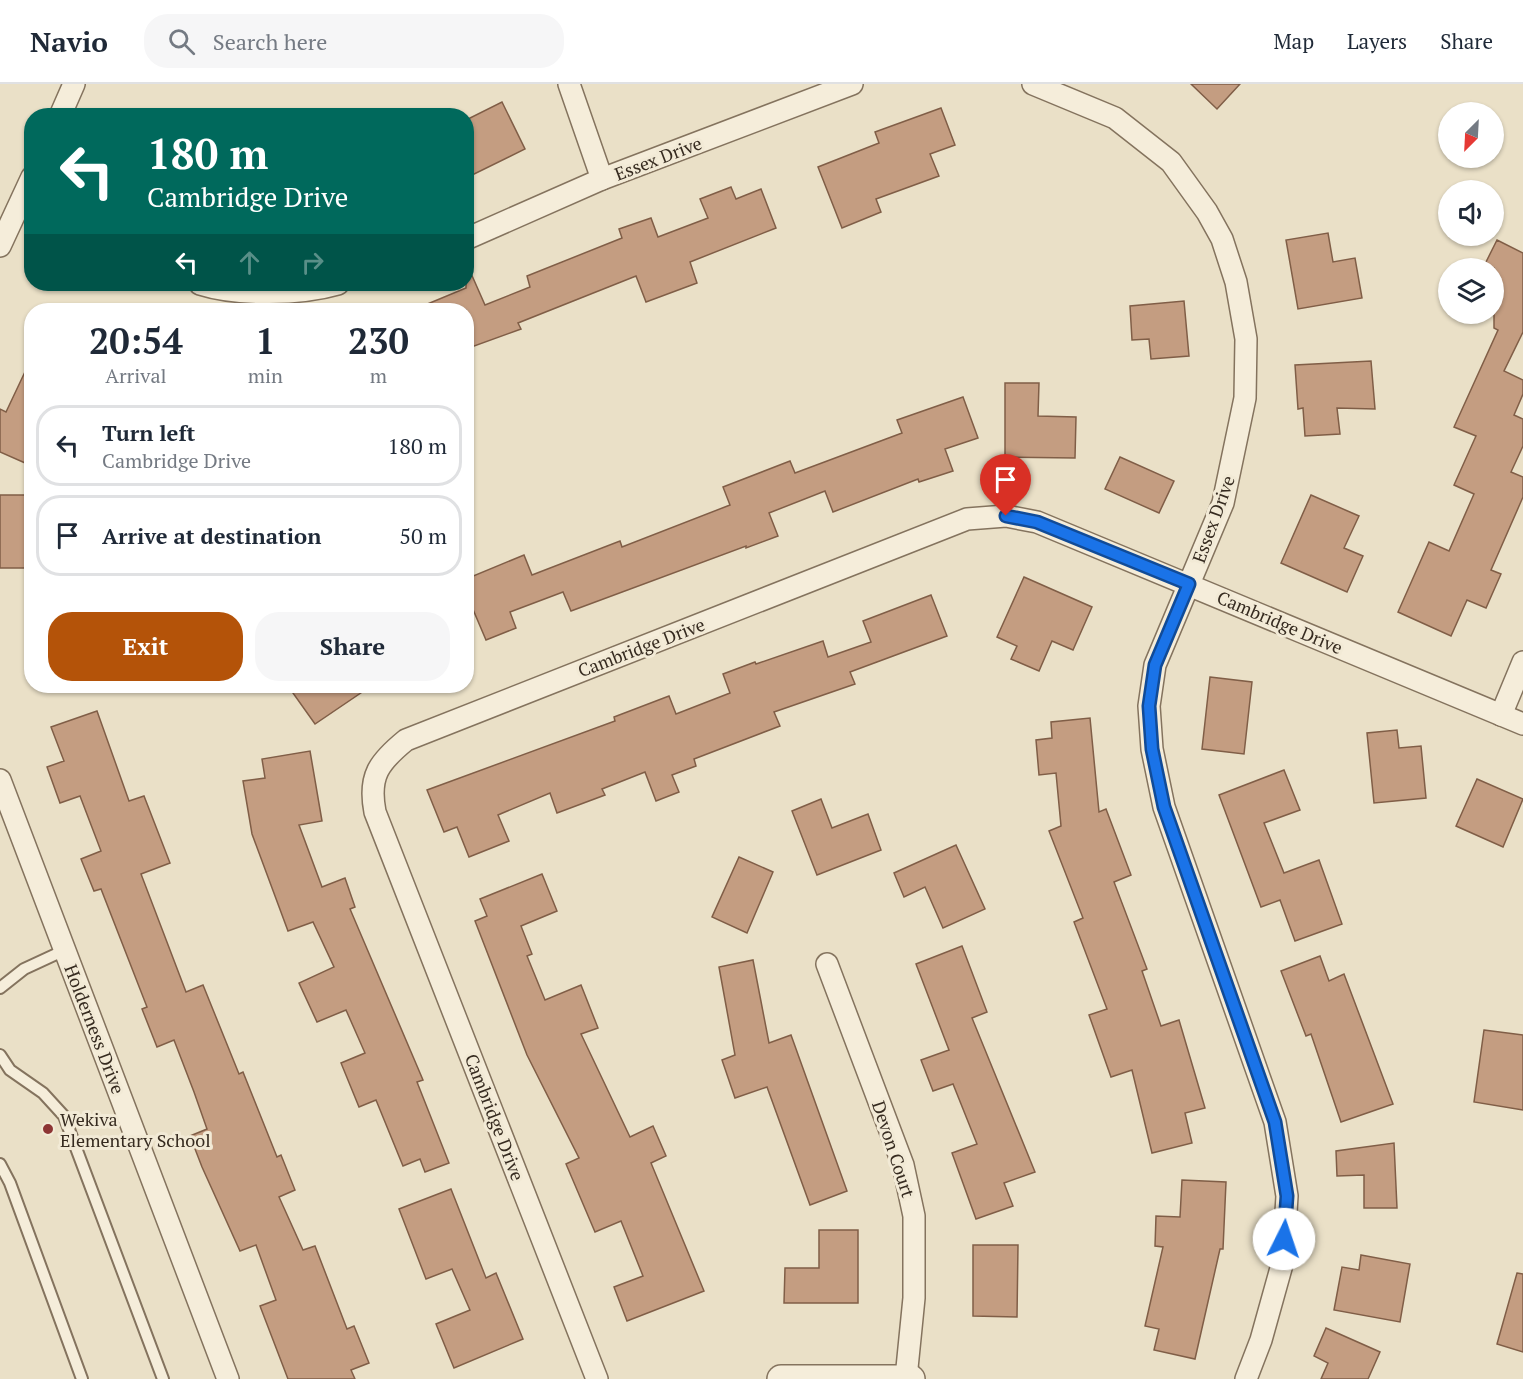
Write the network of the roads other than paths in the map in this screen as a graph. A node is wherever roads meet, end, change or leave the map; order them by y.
1 (74, 84) edge
2 (569, 84) edge
3 (852, 84) edge
4 (1034, 84) edge
5 (64, 108) edge
6 (602, 179) junction
7 (24, 211) edge
8 (474, 235) edge
9 (0, 246) edge
10 (238, 291) edge
11 (280, 291) edge
12 (1189, 584) junction
13 (1523, 662) edge
14 (1501, 715) junction
15 (1523, 724) edge
16 (0, 780) edge
17 (65, 950) junction
18 (827, 964) dead end
19 (0, 988) edge
20 (0, 1055) edge
21 (0, 1164) edge
22 (906, 1378) edge
23 (82, 1379) edge
24 (163, 1379) edge
25 (228, 1379) edge
26 (597, 1379) edge
27 (781, 1379) edge
28 (911, 1379) edge
29 (1246, 1379) edge

1 - 5 street
2 - 6 street
3 - 6 street, Essex Drive
4 - 12 street, Essex Drive
6 - 8 street, Essex Drive
7 - 9 street
10 - 11 street
12 - 14 street, Cambridge Drive
12 - 26 street, Cambridge Drive
12 - 29 street, Essex Drive
13 - 14 street
14 - 15 street, Cambridge Drive
16 - 17 street, Holderness Drive
17 - 19 lane
17 - 25 street, Holderness Drive
18 - 22 street, Devon Court
20 - 24 lane
21 - 23 lane
22 - 27 street
22 - 28 street

